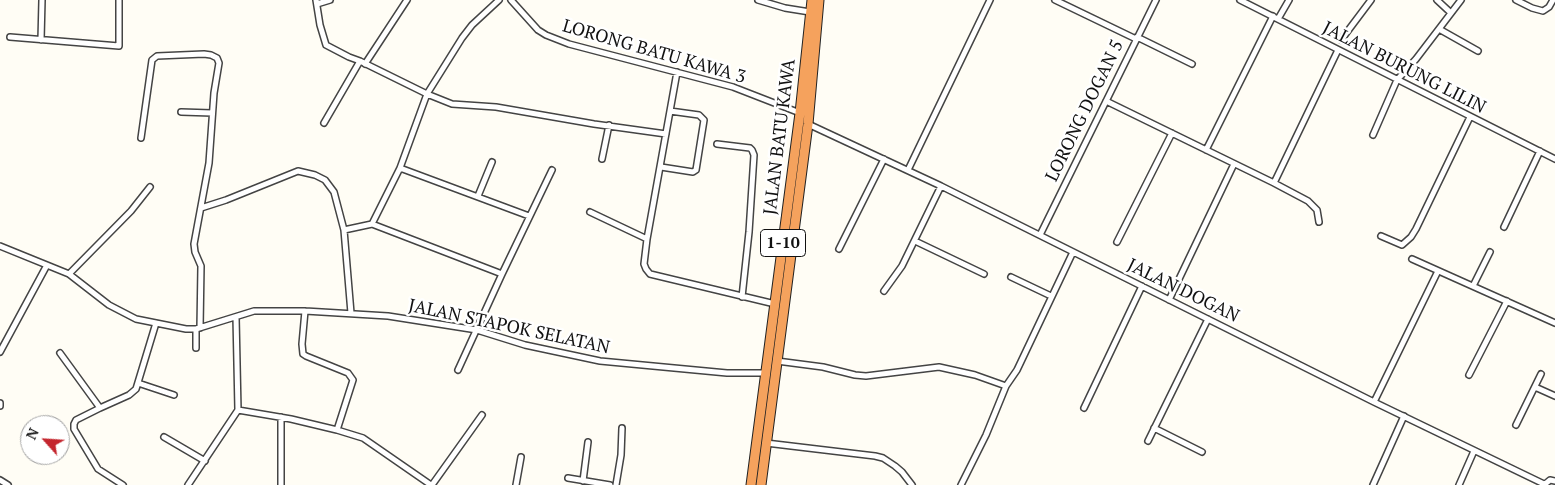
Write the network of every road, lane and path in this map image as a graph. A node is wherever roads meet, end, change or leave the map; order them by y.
1 (42, 0) edge
2 (119, 0) edge
3 (330, 0) edge
4 (407, 0) edge
5 (499, 0) edge
6 (511, 0) edge
7 (758, 0) edge
8 (812, 0) edge
9 (819, 0) edge
10 (990, 0) edge
11 (1055, 0) edge
12 (1156, 0) edge
13 (1240, 0) edge
14 (1289, 0) edge
15 (1371, 0) edge
16 (1437, 0) edge
17 (1461, 0) edge
18 (1516, 0) edge
19 (1553, 0) edge
20 (767, 1) edge
21 (316, 2) edge
22 (810, 12) junction
23 (1451, 13) junction
24 (1275, 18) junction
25 (1439, 29) junction
26 (10, 37) dead end
27 (1136, 38) junction
28 (41, 40) junction
29 (1341, 40) dead end
30 (1338, 50) junction
31 (1478, 51) dead end
32 (362, 62) junction
33 (1192, 64) dead end
34 (677, 72) junction
35 (1397, 80) junction
36 (427, 94) junction
37 (1106, 101) junction
38 (670, 111) junction
39 (181, 112) dead end
40 (212, 113) junction
41 (800, 113) junction
42 (1470, 117) junction
43 (324, 123) dead end
44 (808, 124) junction
45 (609, 125) junction
46 (1172, 133) junction
47 (666, 134) junction
48 (1372, 135) dead end
49 (141, 138) dead end
50 (717, 144) dead end
51 (1206, 150) junction
52 (1540, 151) junction
53 (602, 158) dead end
54 (1555, 158) edge
55 (884, 159) junction
56 (492, 162) dead end
57 (1234, 164) junction
58 (661, 167) junction
59 (400, 168) junction
60 (552, 170) dead end
61 (908, 170) junction
62 (1274, 183) junction
63 (941, 186) junction
64 (150, 187) dead end
65 (478, 196) junction
66 (201, 208) junction
67 (590, 212) dead end
68 (529, 216) junction
69 (1319, 222) dead end
70 (372, 224) junction
71 (1504, 227) dead end
72 (344, 230) junction
73 (1040, 235) junction
74 (1381, 236) dead end
75 (646, 239) junction
76 (916, 241) junction
77 (1118, 242) dead end
78 (0, 246) edge
79 (839, 248) dead end
80 (1074, 252) junction
81 (1490, 252) dead end
82 (1412, 259) dead end
83 (47, 265) junction
84 (1438, 271) junction
85 (69, 274) junction
86 (502, 274) junction
87 (984, 274) dead end
88 (1011, 277) dead end
89 (1142, 286) junction
90 (1473, 286) junction
91 (884, 291) dead end
92 (1051, 296) junction
93 (742, 297) junction
94 (1169, 300) junction
95 (1507, 301) junction
96 (775, 304) junction
97 (305, 311) junction
98 (351, 313) junction
99 (236, 317) junction
100 (1208, 319) junction
101 (156, 323) junction
102 (1555, 323) edge
103 (198, 328) junction
104 (477, 330) junction
105 (196, 348) dead end
106 (0, 352) edge
107 (60, 353) dead end
108 (777, 361) junction
109 (458, 370) dead end
110 (765, 374) junction
111 (1541, 374) dead end
112 (1469, 375) dead end
113 (138, 383) junction
114 (1006, 386) junction
115 (1535, 387) junction
116 (174, 395) dead end
117 (1555, 396) edge
118 (1374, 402) junction
119 (100, 408) junction
120 (1084, 408) dead end
121 (238, 410) junction
122 (482, 415) dead end
123 (1404, 416) junction
124 (281, 417) junction
125 (1516, 425) dead end
126 (622, 428) dead end
127 (1154, 428) junction
128 (337, 430) junction
129 (164, 437) dead end
130 (1148, 441) dead end
131 (588, 442) dead end
132 (766, 443) junction
133 (1474, 451) junction
134 (1202, 452) dead end
135 (521, 457) dead end
136 (204, 461) junction
137 (568, 478) dead end
138 (0, 480) edge
139 (583, 481) junction
140 (1555, 481) edge
141 (8, 485) edge
142 (123, 485) edge
143 (188, 485) edge
144 (281, 485) edge
145 (432, 485) edge
146 (516, 485) edge
147 (610, 485) edge
148 (616, 485) edge
149 (751, 485) edge
150 (761, 485) edge
151 (912, 485) edge
152 (961, 485) edge
153 (1373, 485) edge
154 (1458, 485) edge
155 (1544, 485) edge

1 - 28 street
2 - 28 street
3 - 21 street
4 - 32 street
5 - 36 street
6 - 34 street, LORONG BATU KAWA 3
7 - 20 street
8 - 22 highway, JALAN BATU KAWA / 1-10
9 - 44 highway, JALAN BATU KAWA / 1-10
10 - 61 street
11 - 27 street
12 - 27 street, LORONG DOGAN 5
13 - 24 street, JALAN BURUNG LILIN
14 - 24 street
15 - 29 street
16 - 23 street
17 - 23 street
18 - 19 street
20 - 22 street
21 - 32 street
22 - 41 highway, JALAN BATU KAWA / 1-10
23 - 25 street
24 - 30 street, JALAN BURUNG LILIN
24 - 51 street
25 - 31 street
25 - 35 street
26 - 28 street
27 - 33 street
27 - 37 street, LORONG DOGAN 5
30 - 35 street, JALAN BURUNG LILIN
30 - 62 street
32 - 36 street
32 - 43 street
34 - 38 street
34 - 41 street, LORONG BATU KAWA 3
35 - 42 street, JALAN BURUNG LILIN
35 - 48 street
36 - 45 street
36 - 59 street
37 - 46 street
37 - 73 street, LORONG DOGAN 5
38 - 47 street
38 - 58 street
39 - 40 street
40 - 49 street
40 - 66 street
41 - 96 highway, JALAN BATU KAWA / 1-10
42 - 52 street, JALAN BURUNG LILIN
42 - 74 street
44 - 55 street, JALAN DOGAN
44 - 108 highway, JALAN BATU KAWA / 1-10
45 - 47 street
45 - 53 street
46 - 51 street
46 - 77 street
47 - 58 street
50 - 93 street
51 - 57 street
52 - 54 street, JALAN BURUNG LILIN
52 - 71 street
55 - 61 street, JALAN DOGAN
55 - 79 street
56 - 65 street
57 - 62 street
57 - 94 street
58 - 75 street
59 - 65 street
59 - 70 street
60 - 68 street
61 - 63 street, JALAN DOGAN
62 - 69 street
63 - 73 street, JALAN DOGAN
63 - 76 street
64 - 85 street
65 - 68 street
66 - 72 street
66 - 103 street
67 - 75 street
68 - 86 street
70 - 72 street
70 - 86 street
72 - 98 street
73 - 80 street, JALAN DOGAN
75 - 93 street
76 - 87 street
76 - 91 street
78 - 83 street, JALAN STAPOK SELATAN
80 - 89 street, JALAN DOGAN
80 - 92 street
81 - 90 street
82 - 84 street
83 - 85 street, JALAN STAPOK SELATAN
83 - 106 street
84 - 90 street
84 - 118 street
85 - 101 street, JALAN STAPOK SELATAN
86 - 104 street
88 - 92 street
89 - 94 street, JALAN DOGAN
89 - 120 street
90 - 95 street
92 - 114 street
93 - 96 street
94 - 100 street, JALAN DOGAN
95 - 102 street
95 - 112 street
96 - 110 highway, JALAN BATU KAWA / 1-10
97 - 98 street, JALAN STAPOK SELATAN
97 - 99 street, JALAN STAPOK SELATAN
97 - 128 street
98 - 104 street, JALAN STAPOK SELATAN
99 - 103 street, JALAN STAPOK SELATAN
99 - 121 street
100 - 118 street, JALAN DOGAN
100 - 127 street
101 - 103 street, JALAN STAPOK SELATAN
101 - 113 street
103 - 105 street
104 - 109 street
104 - 110 street, JALAN STAPOK SELATAN
107 - 119 street
108 - 114 street
108 - 132 highway, JALAN BATU KAWA / 1-10
110 - 149 highway, JALAN BATU KAWA / 1-10
111 - 115 street
113 - 116 street
113 - 119 street
114 - 152 street
115 - 117 street
115 - 125 street
118 - 123 street, JALAN DOGAN
119 - 142 street
121 - 124 street
121 - 136 street
122 - 145 street
123 - 133 street, JALAN DOGAN
123 - 153 street
124 - 128 street
124 - 144 street
126 - 148 street
127 - 130 street
127 - 134 street
128 - 145 street
129 - 136 street
131 - 139 street
132 - 150 highway, JALAN BATU KAWA / 1-10
132 - 151 street
133 - 154 street
133 - 155 street, JALAN DOGAN
135 - 146 street
136 - 143 street
137 - 139 street
138 - 141 street
139 - 147 street
140 - 155 street

